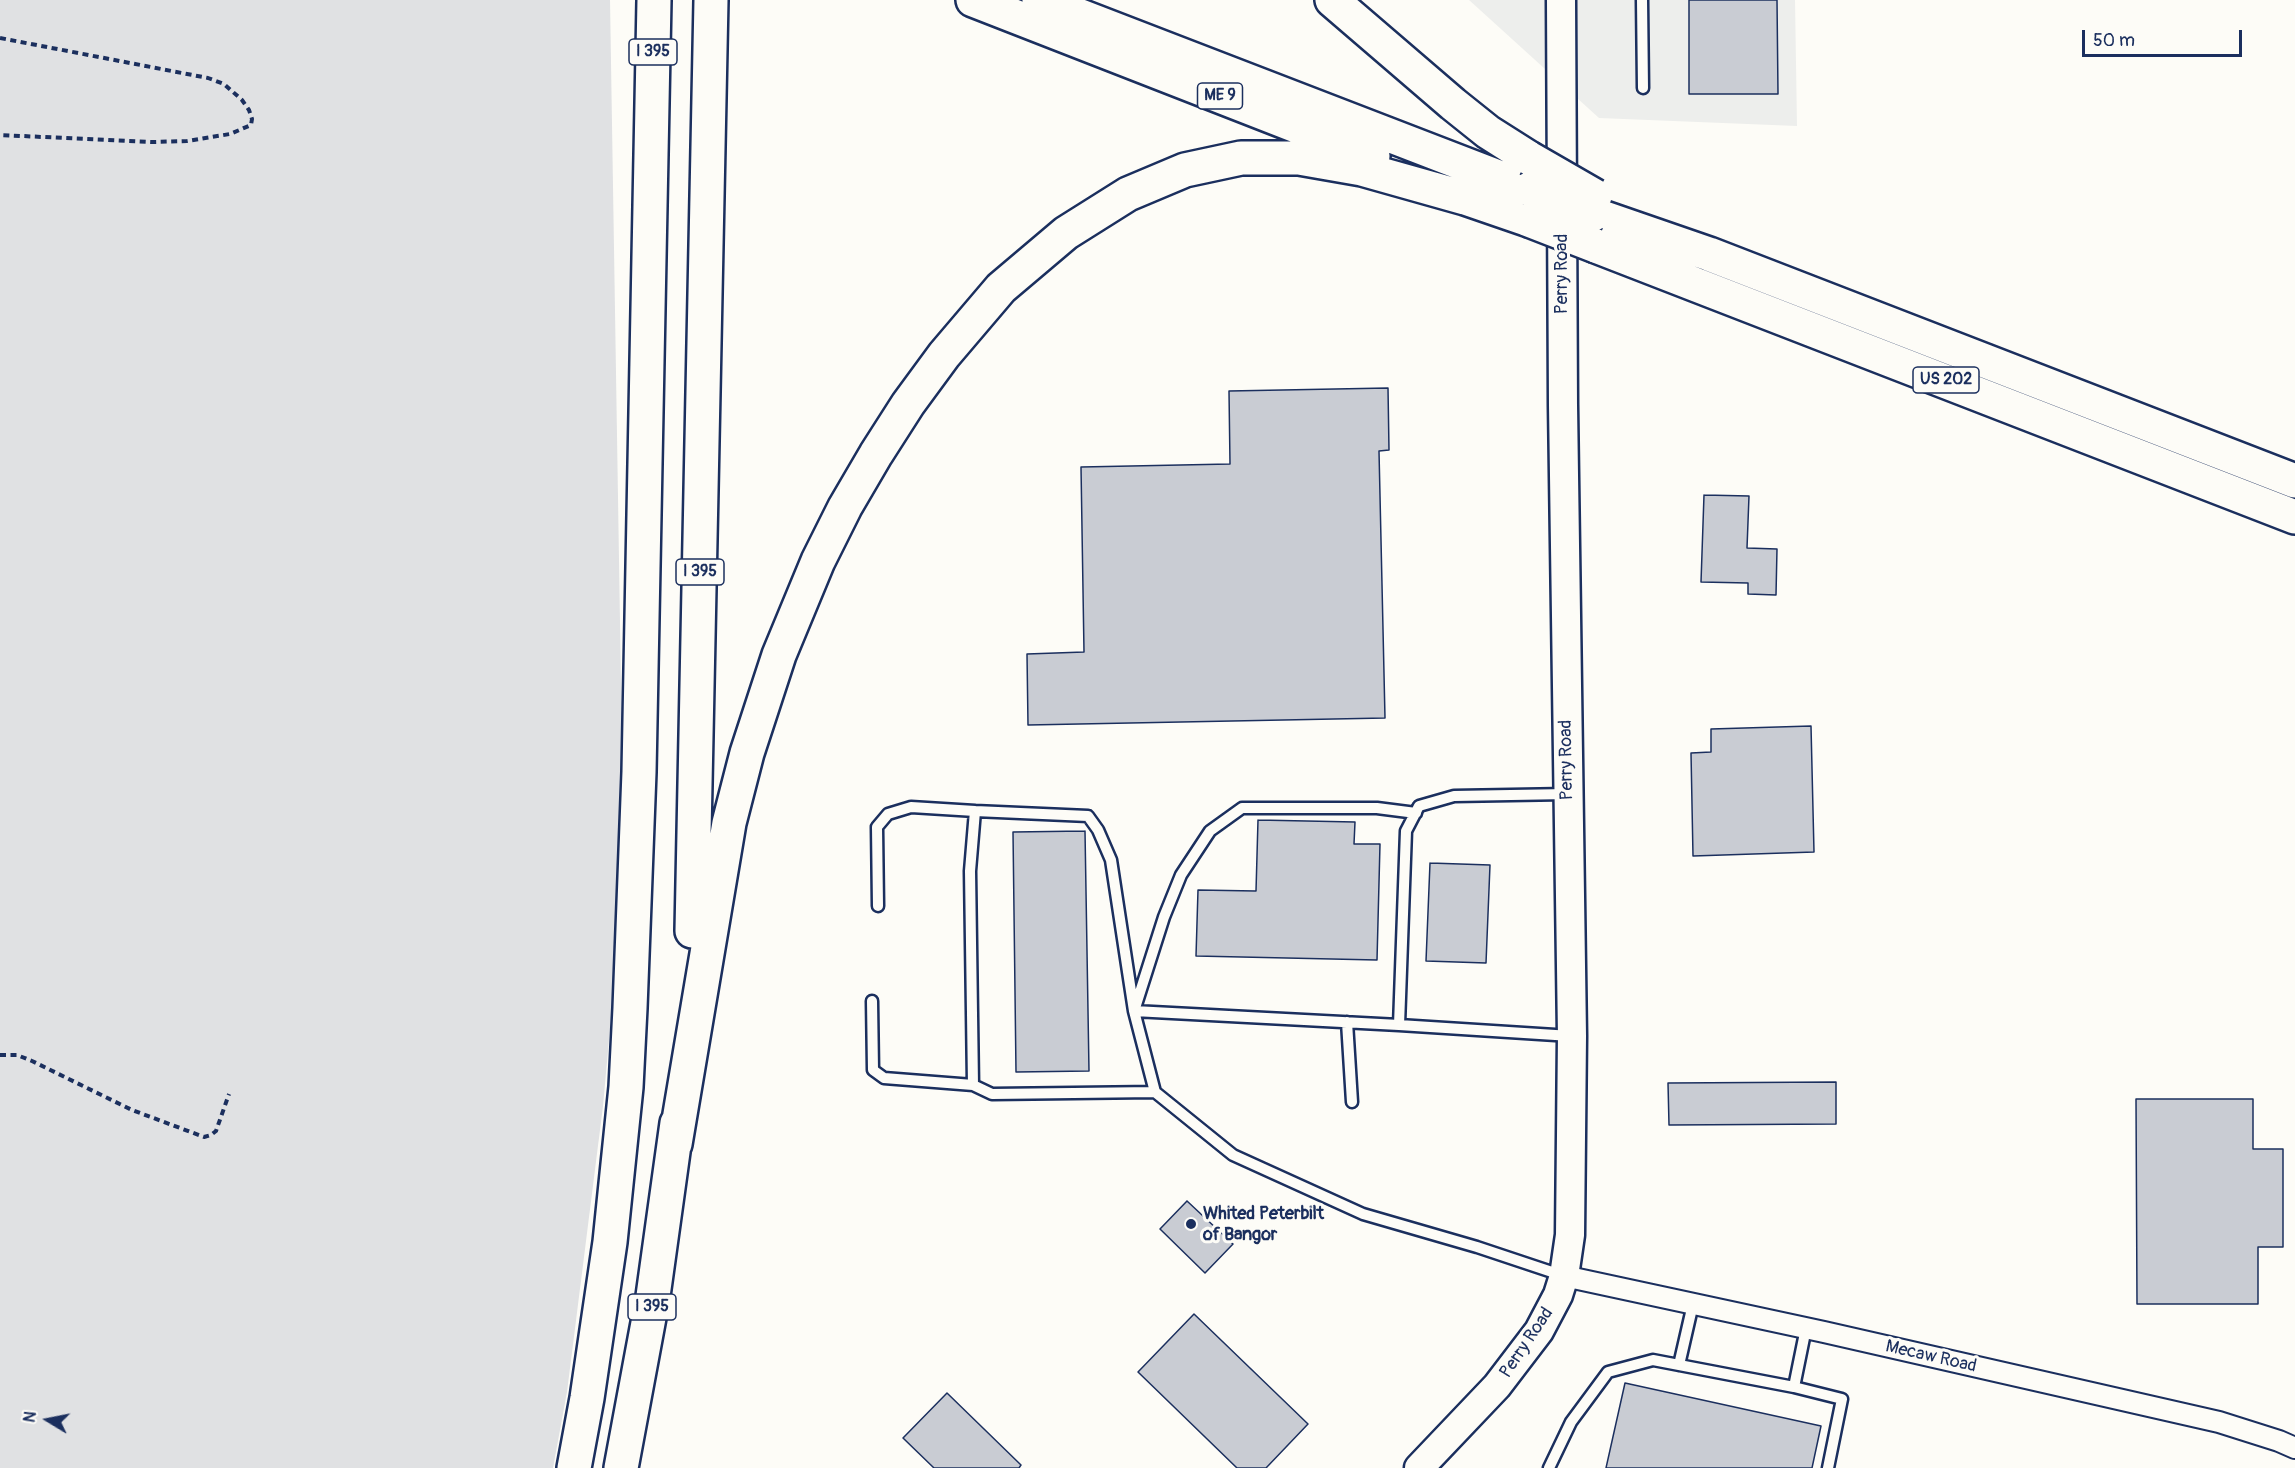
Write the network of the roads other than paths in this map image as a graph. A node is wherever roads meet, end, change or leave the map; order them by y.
1 (640, 0) edge
2 (654, 0) edge
3 (711, 0) edge
4 (973, 0) edge
5 (1039, 0) edge
6 (1332, 0) edge
7 (1560, 0) edge
8 (1642, 0) edge
9 (1643, 88) dead end
10 (652, 104) junction
11 (1529, 189) junction
12 (1465, 198) junction
13 (1596, 219) junction
14 (2295, 481) edge
15 (2295, 517) edge
16 (1568, 794) junction
17 (975, 811) junction
18 (1416, 813) junction
19 (878, 906) dead end
20 (872, 1001) dead end
21 (1134, 1011) junction
22 (1347, 1022) junction
23 (1399, 1024) junction
24 (1572, 1036) junction
25 (973, 1085) junction
26 (1155, 1092) junction
27 (1352, 1102) dead end
28 (675, 1144) junction
29 (1564, 1276) junction
30 (1693, 1304) junction
31 (1806, 1328) junction
32 (1679, 1365) junction
33 (1794, 1387) junction
34 (2295, 1448) edge
35 (574, 1468) edge
36 (621, 1468) edge
37 (1419, 1468) edge
38 (1549, 1468) edge
39 (1828, 1468) edge

1 - 10 highway
2 - 10 highway, I 395
3 - 28 highway, I 395
4 - 12 highway, ME 9
5 - 11 highway
6 - 11 highway
7 - 16 street, Perry Road
8 - 9 lane
10 - 35 highway, I 395
11 - 12 highway, US 202
11 - 13 highway, US 202, bridge
11 - 13 highway, bridge
12 - 28 highway
13 - 14 highway, US 202
13 - 15 highway, US 202
16 - 18 lane
16 - 24 street, Perry Road
17 - 19 lane
17 - 21 lane
17 - 25 lane
18 - 21 lane
18 - 23 lane
20 - 25 lane
21 - 22 lane
21 - 26 lane
22 - 23 lane
22 - 27 lane
23 - 24 lane
24 - 29 street, Perry Road
25 - 26 lane
26 - 29 lane
28 - 36 highway, I 395
29 - 30 street, Mecaw Road
29 - 37 street, Perry Road
30 - 31 street, Mecaw Road
30 - 32 lane
31 - 33 lane
31 - 34 street, Mecaw Road
32 - 33 lane
32 - 38 lane
33 - 39 lane

